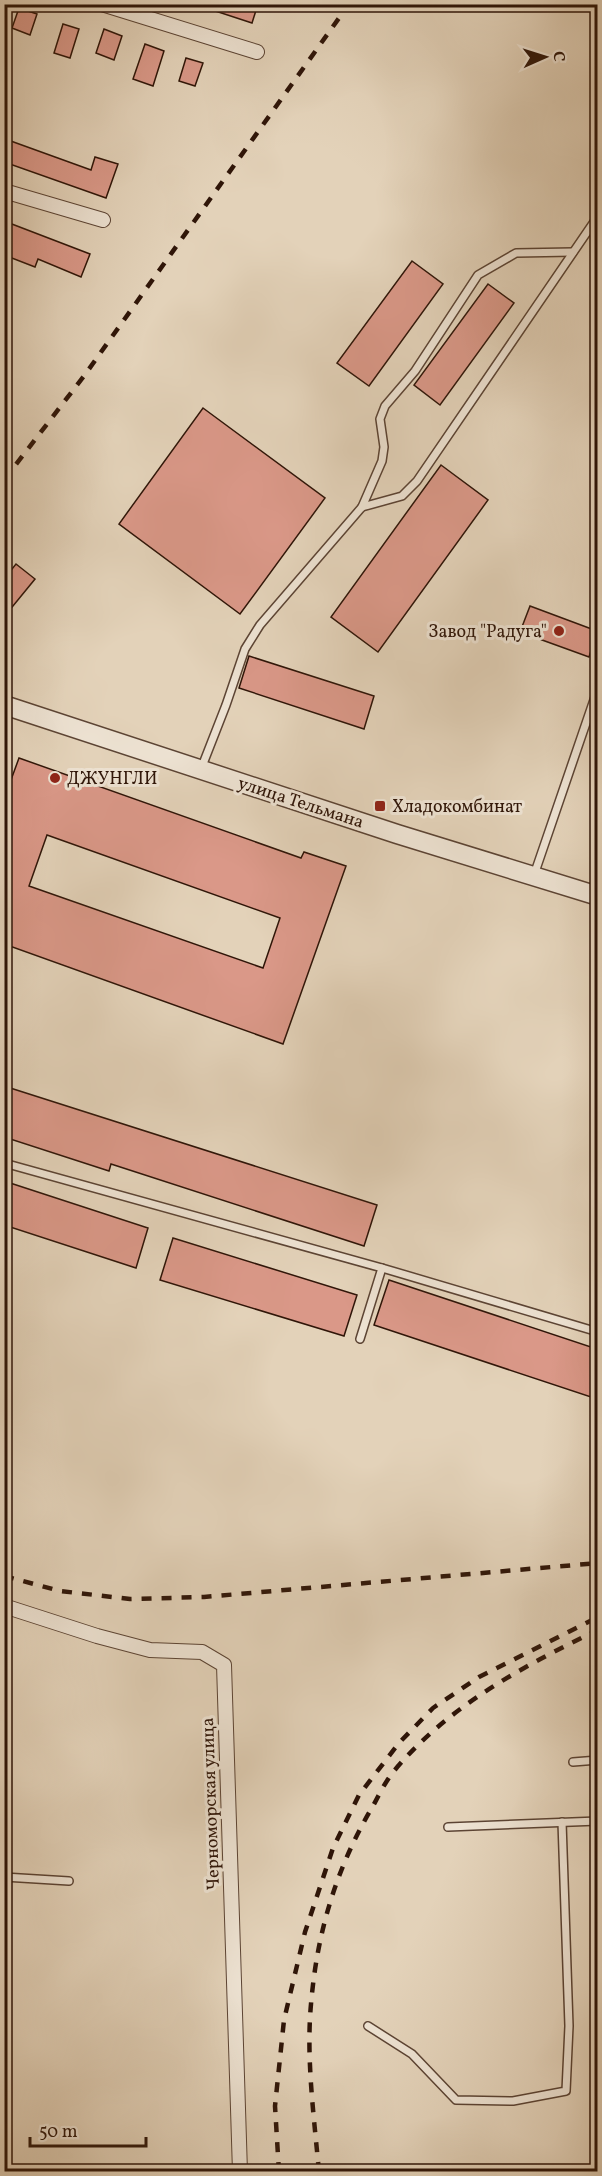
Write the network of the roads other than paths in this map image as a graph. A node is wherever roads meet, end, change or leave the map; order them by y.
1 (102, 4) edge
2 (257, 52) dead end
3 (4, 191) edge
4 (597, 216) edge
5 (104, 220) dead end
6 (573, 252) junction
7 (362, 507) junction
8 (597, 691) edge
9 (4, 705) edge
10 (201, 769) junction
11 (534, 876) junction
12 (597, 896) edge
13 (4, 1163) edge
14 (382, 1268) junction
15 (597, 1332) edge
16 (360, 1339) dead end
17 (4, 1606) edge
18 (597, 1760) edge
19 (573, 1762) dead end
20 (597, 1821) edge
21 (562, 1822) junction
22 (448, 1827) dead end
23 (4, 1877) edge
24 (69, 1881) dead end
25 (368, 2026) dead end
26 (240, 2172) edge

1 - 2 street
3 - 5 street
4 - 6 lane
6 - 7 lane
6 - 7 lane
7 - 10 lane
8 - 11 lane
9 - 10 street, улица Тельмана
10 - 11 street, улица Тельмана
11 - 12 street, улица Тельмана
13 - 14 lane
14 - 15 lane
14 - 16 lane
17 - 26 street, Черноморская улица
18 - 19 lane
20 - 21 lane
21 - 22 lane
21 - 25 lane
23 - 24 lane

